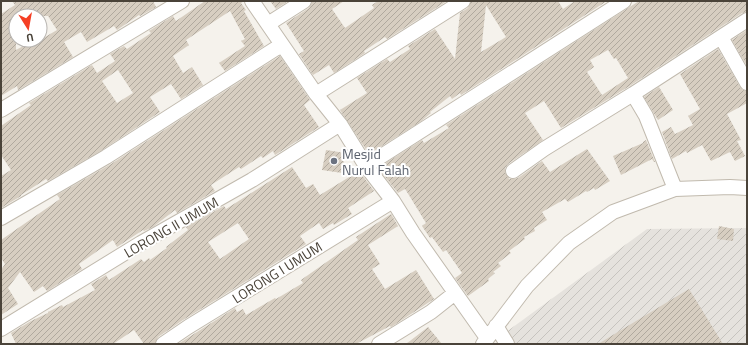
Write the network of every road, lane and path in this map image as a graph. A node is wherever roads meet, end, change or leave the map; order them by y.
1 (182, 1) edge
2 (252, 1) edge
3 (304, 1) edge
4 (463, 1) edge
5 (624, 1) edge
6 (747, 20) edge
7 (268, 24) junction
8 (721, 37) junction
9 (283, 46) junction
10 (747, 83) edge
11 (316, 94) junction
12 (634, 94) junction
13 (1, 110) edge
14 (340, 124) junction
15 (366, 166) junction
16 (513, 171) dead end
17 (747, 188) edge
18 (676, 189) junction
19 (392, 201) junction
20 (1, 218) edge
21 (455, 293) junction
22 (496, 326) junction
23 (1, 329) edge
24 (485, 341) edge
25 (163, 344) edge
26 (379, 344) edge
27 (507, 344) edge

1 - 13 street
2 - 7 street
3 - 7 street
4 - 11 street
5 - 15 street
6 - 8 street
7 - 9 street
8 - 10 street
8 - 12 street
9 - 11 street
9 - 20 street
11 - 14 street
12 - 16 street
12 - 18 street
14 - 15 street
14 - 23 street, LORONG II UMUM
15 - 19 street
17 - 18 street
18 - 22 street
19 - 21 street
19 - 25 street, LORONG I UMUM
21 - 24 street
21 - 26 street
22 - 24 street
22 - 27 street

